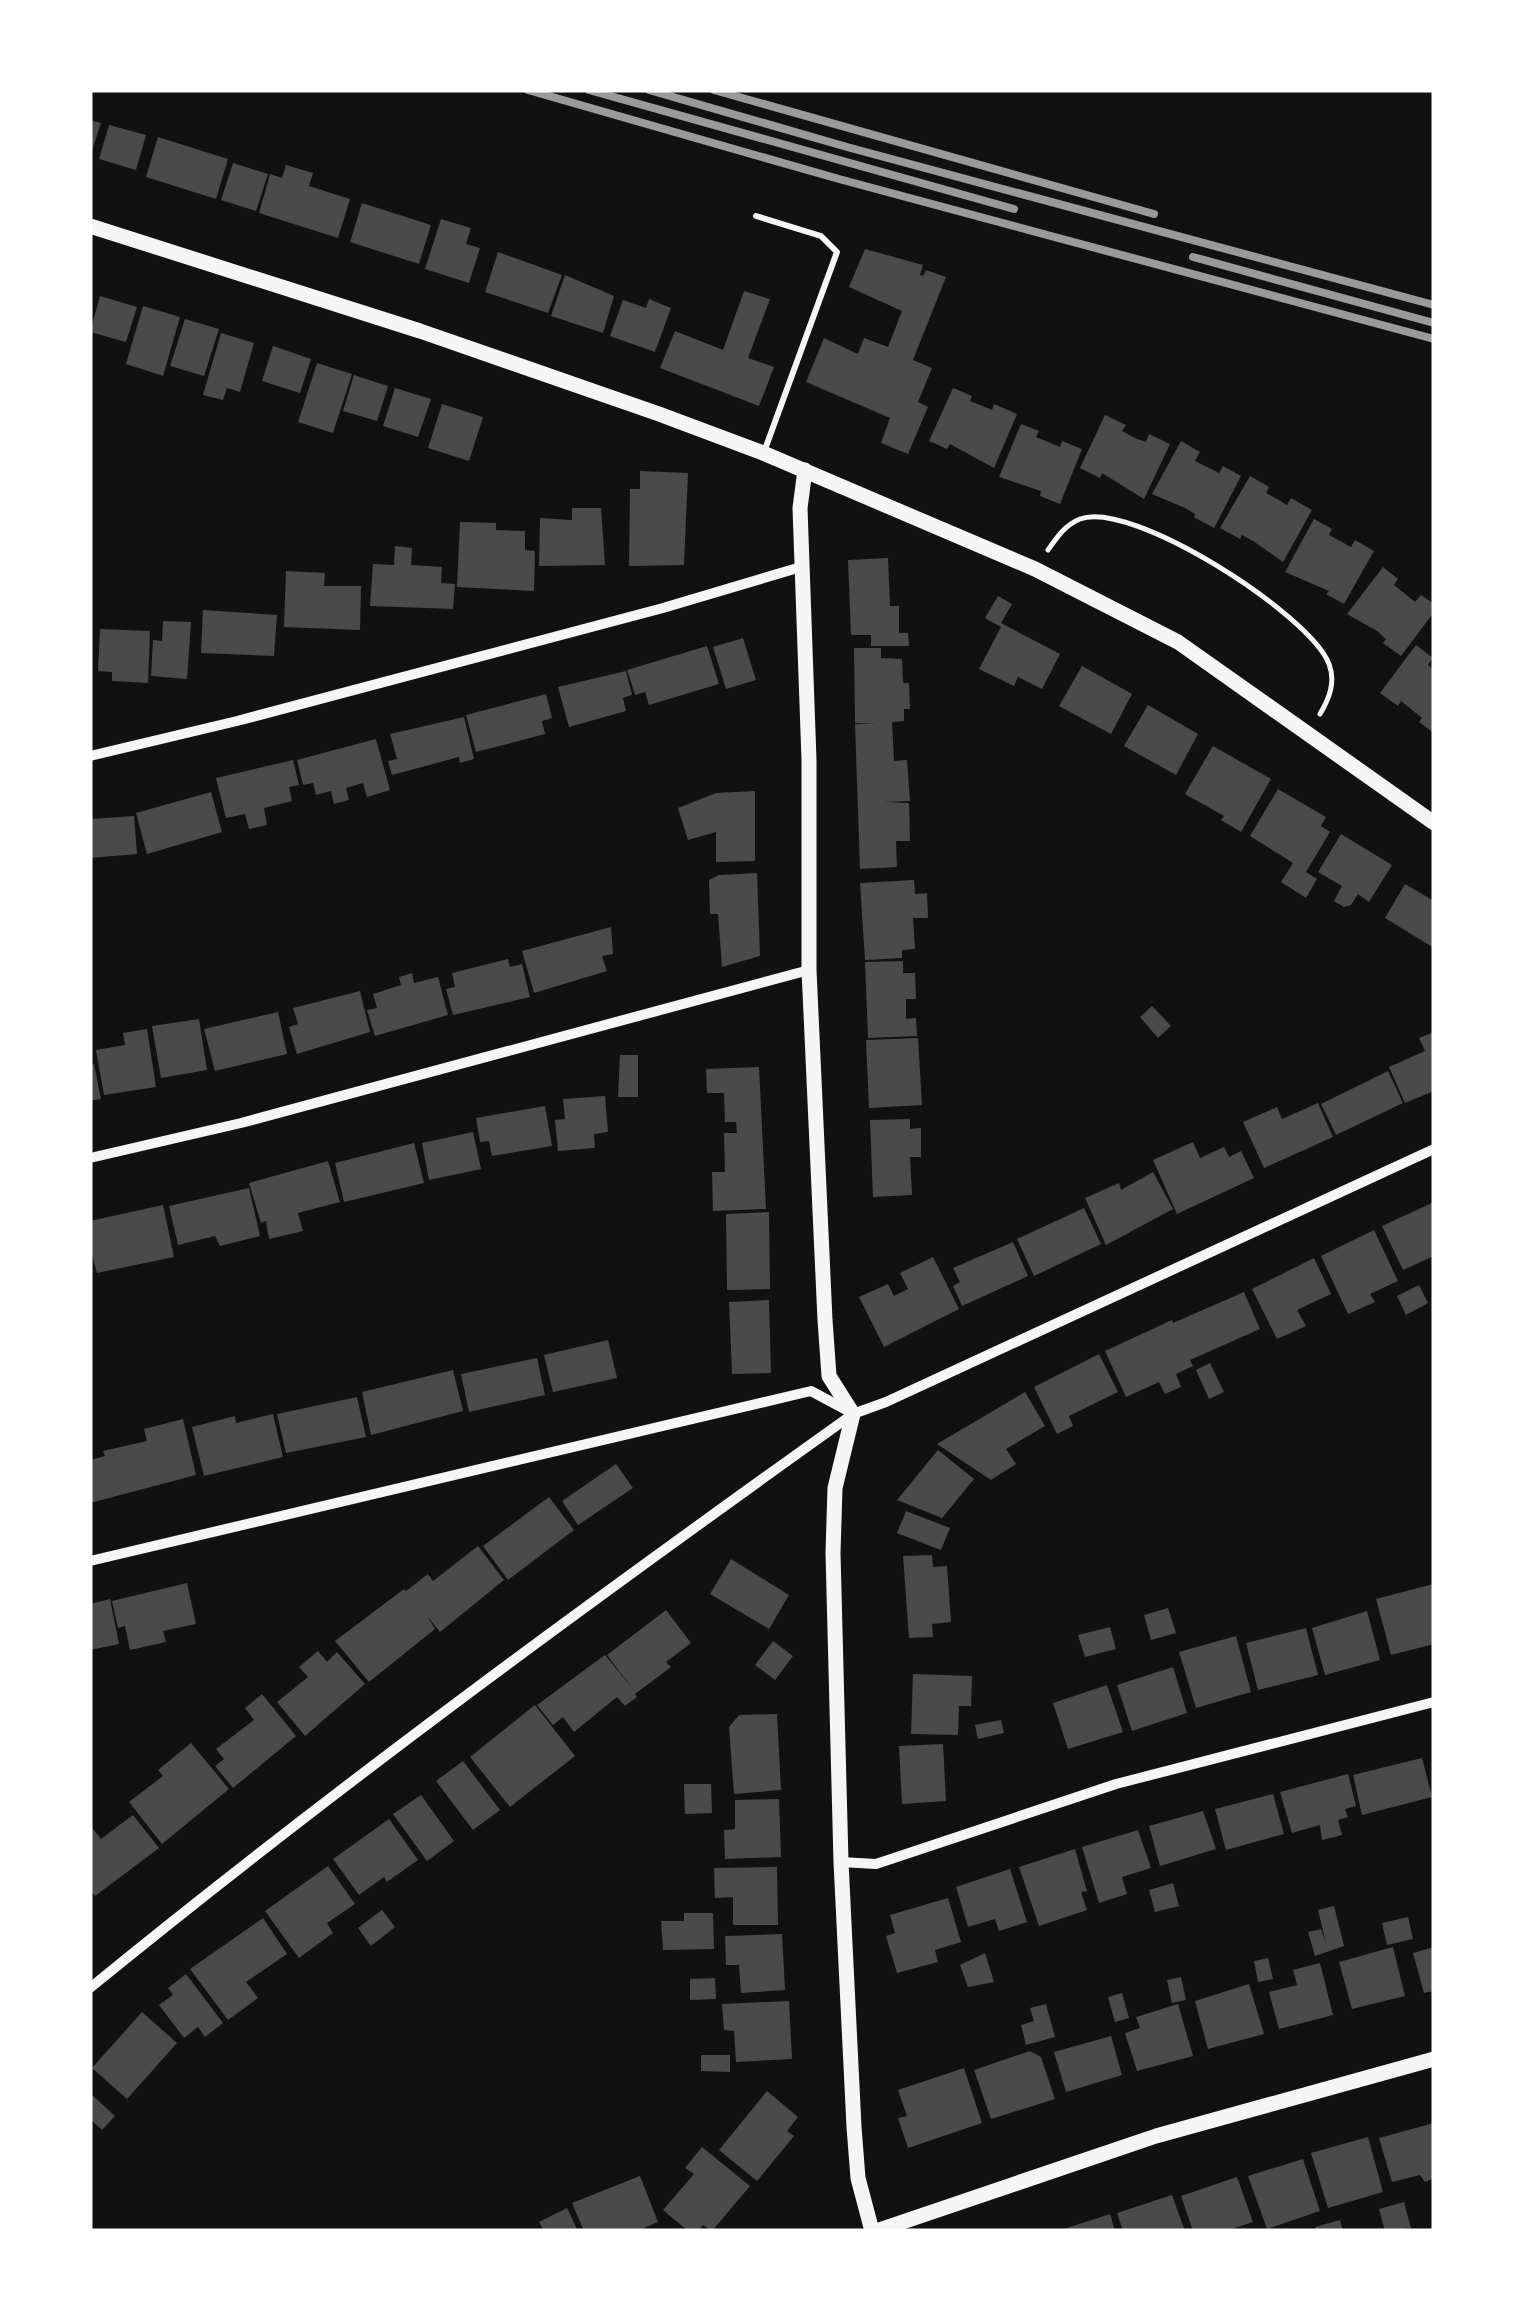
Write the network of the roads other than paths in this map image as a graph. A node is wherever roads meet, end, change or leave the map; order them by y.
1 (756, 216) dead end
2 (90, 226) edge
3 (763, 453) junction
4 (805, 470) junction
5 (801, 567) junction
6 (90, 756) edge
7 (1434, 823) edge
8 (809, 970) junction
9 (1434, 1149) edge
10 (90, 1158) edge
11 (852, 1414) junction
12 (90, 1561) edge
13 (1434, 1702) edge
14 (841, 1862) junction
15 (90, 1988) edge
16 (1434, 2058) edge
17 (874, 2231) edge

1 - 3 lane
2 - 3 street
3 - 4 street
4 - 5 street
4 - 7 street
5 - 6 street
5 - 8 street
8 - 10 street
8 - 11 street
9 - 11 street
11 - 12 street
11 - 14 street
11 - 15 street
13 - 14 street
14 - 17 street
16 - 17 street

